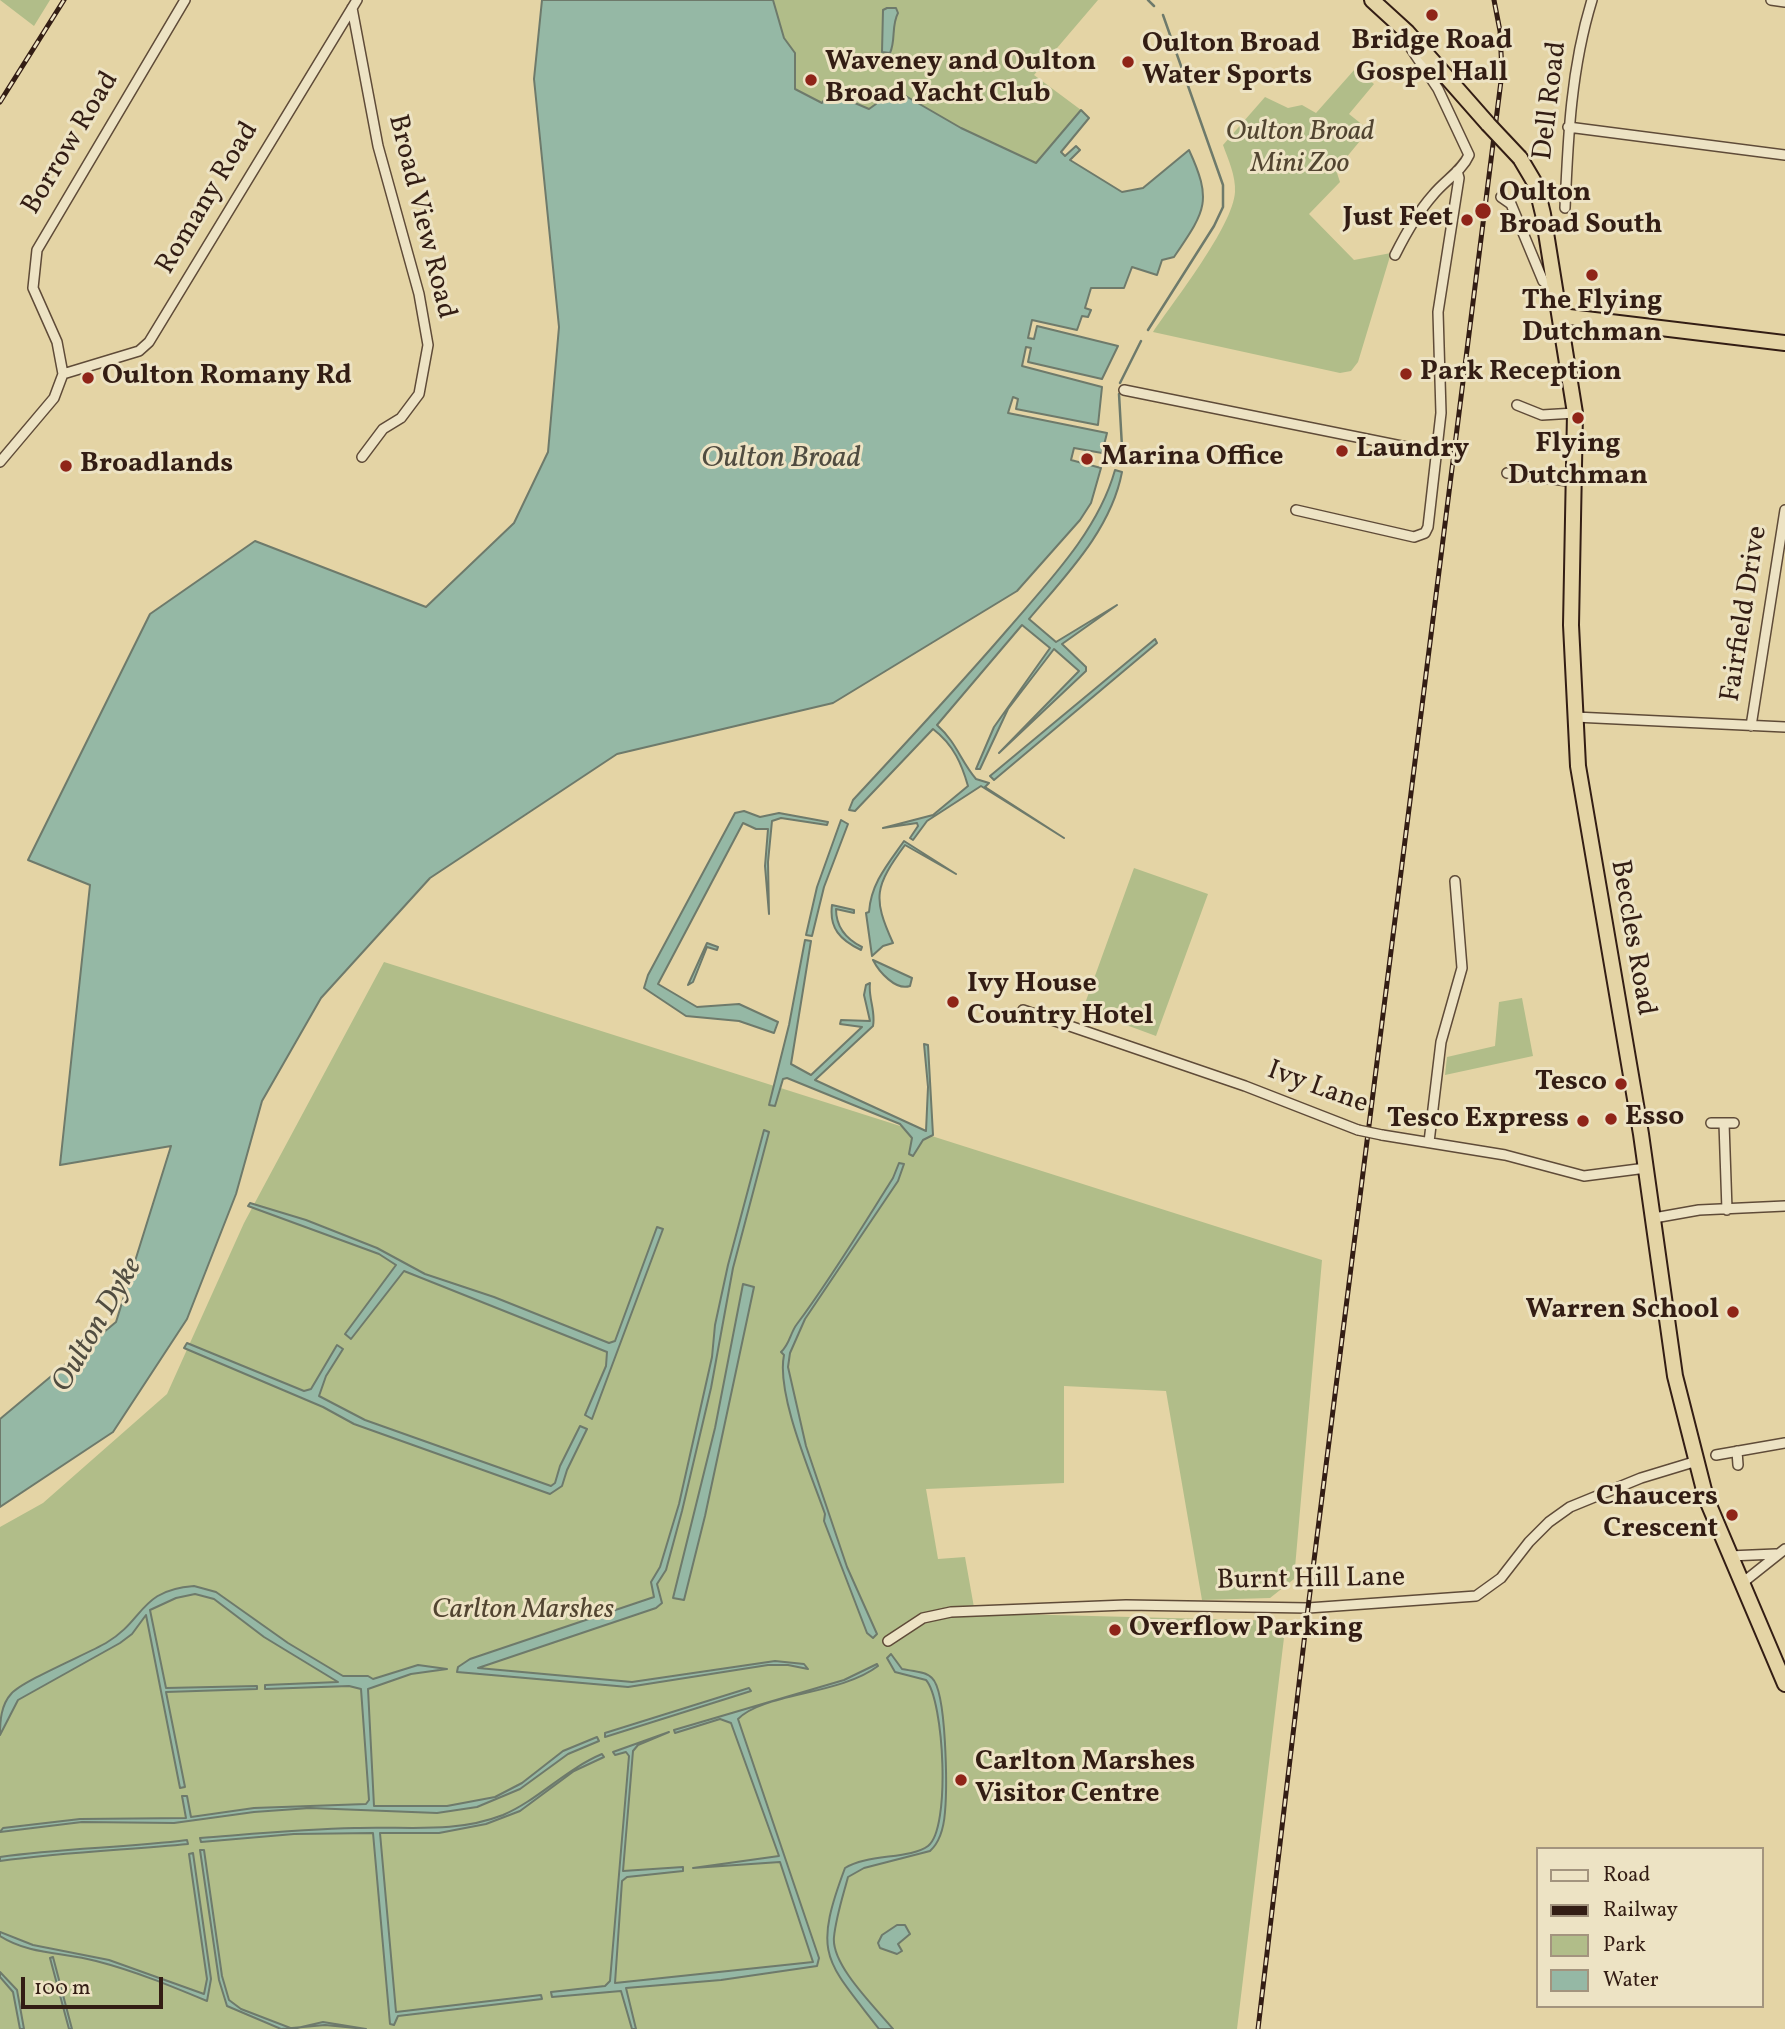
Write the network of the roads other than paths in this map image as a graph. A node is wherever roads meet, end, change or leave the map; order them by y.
1 (185, 0) edge
2 (1372, 0) edge
3 (1592, 0) edge
4 (1771, 0) edge
5 (1785, 2) edge
6 (354, 4) edge
7 (1407, 32) junction
8 (1568, 127) junction
9 (1785, 155) edge
10 (1457, 171) junction
11 (1501, 197) dead end
12 (1565, 208) dead end
13 (1395, 255) dead end
14 (1556, 292) junction
15 (1562, 316) junction
16 (1785, 343) edge
17 (63, 374) junction
18 (1124, 390) dead end
19 (1517, 405) dead end
20 (1575, 414) junction
21 (1436, 453) junction
22 (362, 457) dead end
23 (0, 462) edge
24 (1507, 473) dead end
25 (1575, 482) junction
26 (1296, 510) dead end
27 (1785, 510) edge
28 (1575, 718) junction
29 (1751, 726) junction
30 (1785, 727) edge
31 (1455, 881) dead end
32 (1023, 1010) dead end
33 (1711, 1123) dead end
34 (1429, 1142) junction
35 (1646, 1168) junction
36 (1785, 1206) edge
37 (1727, 1209) junction
38 (1654, 1218) junction
39 (1785, 1443) edge
40 (1737, 1451) junction
41 (1716, 1455) dead end
42 (1697, 1461) junction
43 (1738, 1465) dead end
44 (1781, 1551) edge
45 (1729, 1556) junction
46 (1741, 1584) junction
47 (888, 1641) dead end
48 (1785, 1684) edge

1 - 17 street, Borrow Road
2 - 7 highway
3 - 8 street, Dell Road
4 - 5 street
6 - 17 street, Romany Road
6 - 22 street, Broad View Road
7 - 10 street
7 - 14 highway, bridge
8 - 9 street
8 - 12 street, Dell Road
10 - 13 street
10 - 21 street
11 - 14 street, Beccles Road
14 - 15 highway, Beccles Road
15 - 16 highway
15 - 20 highway, Beccles Road
17 - 23 street
18 - 21 street
19 - 20 street
20 - 25 highway, Beccles Road
21 - 26 street
24 - 25 street
25 - 28 highway, Beccles Road
27 - 29 street, Fairfield Drive
28 - 29 street
28 - 35 highway, Beccles Road
29 - 30 street
31 - 34 street
32 - 34 street, Ivy Lane, bridge
33 - 37 street
34 - 35 street, Ivy Lane
35 - 38 highway, Beccles Road
36 - 37 street
37 - 38 street
38 - 42 highway, Beccles Road
39 - 40 street
40 - 41 street
40 - 43 street
42 - 45 highway, Beccles Road
42 - 47 street, Burnt Hill Lane
44 - 45 street
44 - 46 street
45 - 46 highway, Beccles Road
46 - 48 highway, Beccles Road

